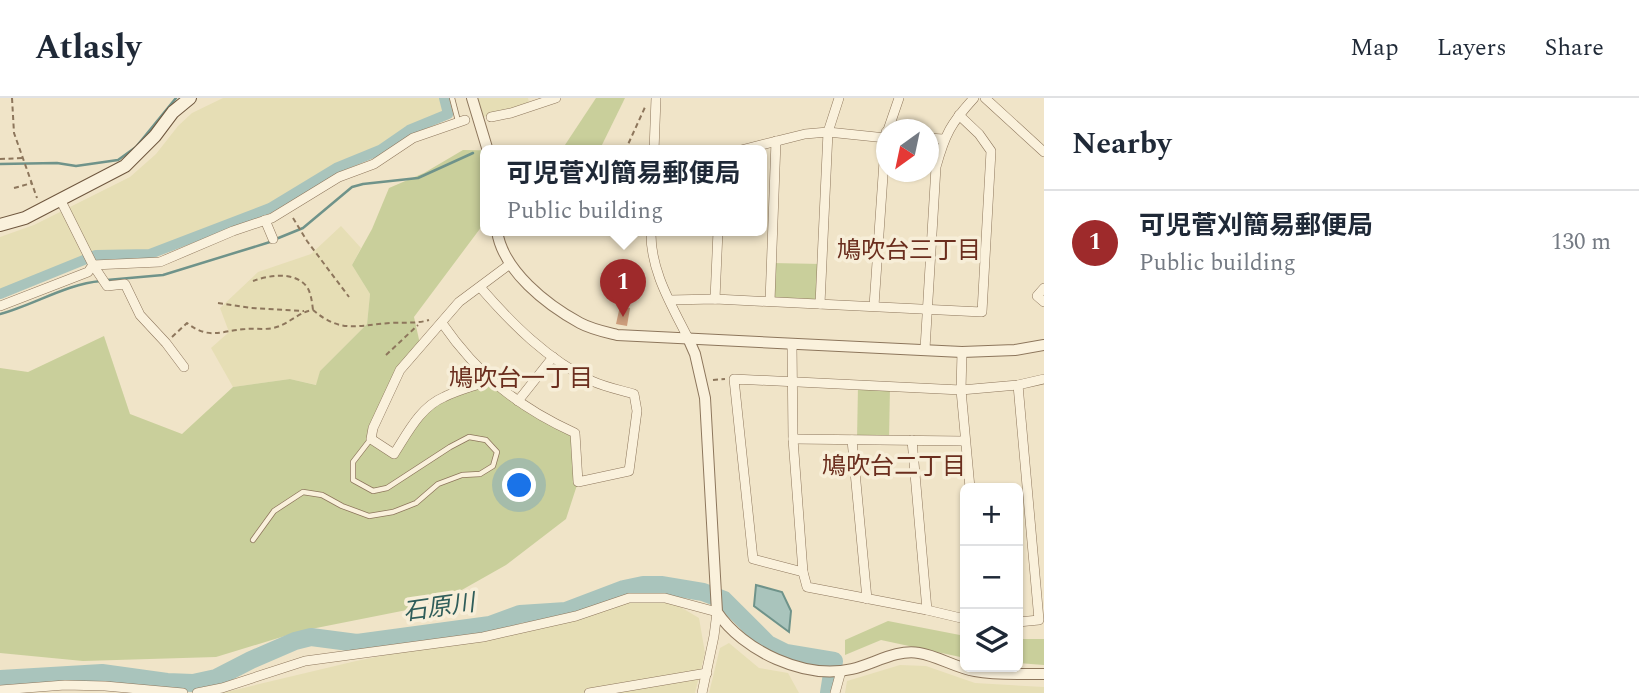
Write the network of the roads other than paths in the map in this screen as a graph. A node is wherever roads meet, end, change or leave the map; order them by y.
1 (190, 98) edge
2 (452, 98) edge
3 (472, 98) edge
4 (556, 98) edge
5 (656, 98) edge
6 (839, 98) edge
7 (899, 98) edge
8 (974, 98) edge
9 (985, 98) edge
10 (959, 114) junction
11 (491, 117) dead end
12 (891, 119) edge
13 (462, 121) joint
14 (828, 132) junction
15 (876, 134) edge
16 (939, 139) edge
17 (943, 139) junction
18 (775, 141) junction
19 (486, 145) edge
20 (654, 145) edge
21 (760, 145) edge
22 (1044, 152) edge
23 (883, 182) edge
24 (60, 199) junction
25 (265, 220) junction
26 (0, 225) edge
27 (499, 236) edge
28 (651, 236) edge
29 (718, 236) edge
30 (273, 239) dead end
31 (510, 264) junction
32 (93, 265) junction
33 (480, 288) junction
34 (1044, 288) edge
35 (715, 299) junction
36 (670, 300) junction
37 (770, 301) junction
38 (1044, 303) edge
39 (820, 304) junction
40 (0, 306) edge
41 (874, 306) junction
42 (929, 309) junction
43 (442, 323) junction
44 (688, 338) junction
45 (792, 344) junction
46 (1044, 345) edge
47 (925, 349) junction
48 (962, 352) junction
49 (553, 357) junction
50 (184, 367) dead end
51 (1044, 379) edge
52 (490, 380) junction
53 (791, 383) junction
54 (1018, 386) junction
55 (961, 390) junction
56 (518, 401) junction
57 (371, 439) junction
58 (793, 439) junction
59 (852, 440) junction
60 (912, 440) junction
61 (964, 441) junction
62 (969, 483) edge
63 (253, 540) dead end
64 (803, 572) junction
65 (867, 599) junction
66 (927, 610) junction
67 (717, 612) junction
68 (960, 618) edge
69 (1023, 622) edge
70 (841, 671) junction
71 (707, 673) junction
72 (1044, 674) edge
73 (0, 690) edge
74 (183, 693) edge
75 (197, 693) edge
76 (589, 693) edge
77 (702, 693) edge
78 (835, 693) edge

1 - 24 main road
2 - 13 lane
3 - 19 street
4 - 11 street
5 - 20 street
6 - 14 street
7 - 12 street
8 - 10 street
9 - 22 street
10 - 17 street
10 - 42 street
13 - 25 street
14 - 15 street
14 - 18 street
14 - 39 street
16 - 17 street
17 - 42 street
18 - 21 street
18 - 37 street
23 - 41 street
24 - 26 main road
24 - 32 street
25 - 30 street
25 - 32 street
27 - 31 street
28 - 36 street
29 - 35 street
31 - 33 street
31 - 44 street
32 - 40 street
32 - 50 street
33 - 43 street
33 - 49 street
34 - 38 street
35 - 36 street
35 - 37 street
36 - 44 street
37 - 39 street
39 - 41 street
41 - 42 street
42 - 47 street
43 - 52 street
43 - 57 street
44 - 45 street
44 - 67 street
45 - 47 street
45 - 53 street
46 - 48 street
47 - 48 street
48 - 55 street
49 - 56 street
49 - 56 street
51 - 54 street
52 - 56 street
52 - 57 street
53 - 55 street
53 - 58 street
53 - 64 street
54 - 55 street
54 - 69 street
55 - 61 street
57 - 63 lane
58 - 59 street
58 - 64 street
59 - 60 street
59 - 65 street
60 - 61 street
60 - 66 street
61 - 62 street
64 - 65 street
65 - 66 street
66 - 68 street
67 - 70 street
67 - 71 street
67 - 75 street
70 - 72 street
70 - 78 street
71 - 76 street
71 - 77 street
73 - 74 street

